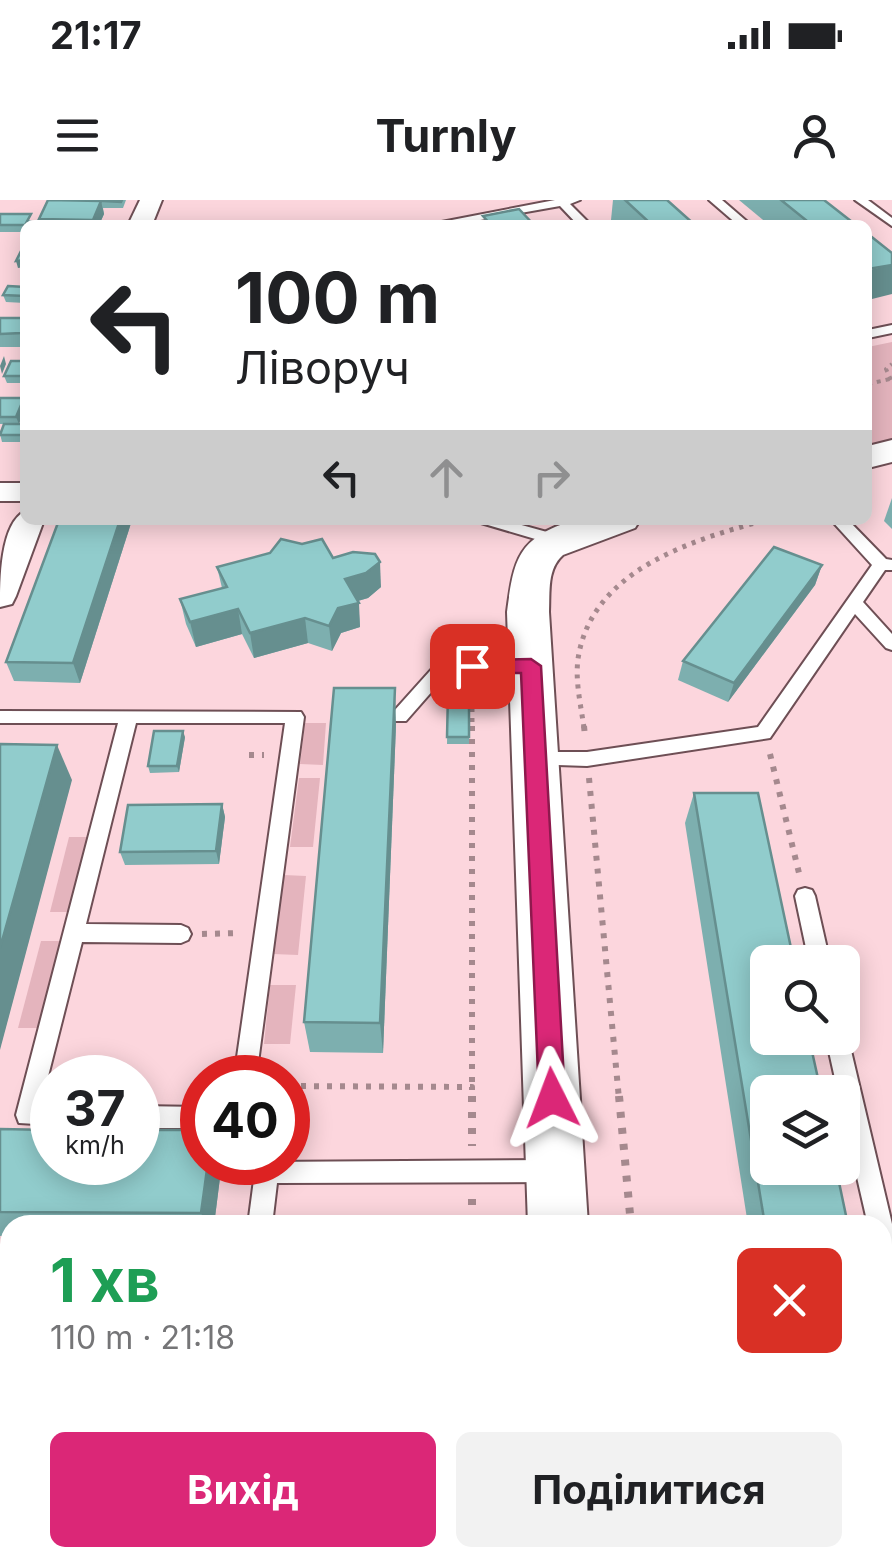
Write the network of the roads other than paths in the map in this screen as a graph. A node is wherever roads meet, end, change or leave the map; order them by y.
1 (716, 200) edge
2 (861, 200) edge
3 (568, 201) edge
4 (464, 220) edge
5 (739, 220) edge
6 (892, 223) edge
7 (27, 525) edge
8 (503, 525) edge
9 (607, 525) edge
10 (844, 525) edge
11 (559, 541) junction
12 (886, 564) edge
13 (0, 596) edge
14 (853, 602) junction
15 (892, 644) edge
16 (531, 666) junction
17 (0, 716) edge
18 (129, 716) junction
19 (400, 716) dead end
20 (535, 760) junction
21 (805, 896) road end
22 (74, 934) junction
23 (180, 934) road end
24 (816, 945) edge
25 (43, 1055) edge
26 (248, 1055) edge
27 (841, 1055) edge
28 (310, 1168) edge
29 (555, 1171) junction
30 (263, 1185) edge
31 (261, 1215) edge
32 (557, 1215) edge
33 (878, 1215) edge

1 - 5 lane
2 - 6 lane
3 - 4 lane
7 - 13 street
8 - 11 lane
9 - 11 street
10 - 12 lane
11 - 16 street
12 - 14 lane
14 - 15 lane
14 - 20 lane
16 - 19 lane
16 - 20 street
17 - 18 lane
18 - 22 lane
18 - 26 lane
20 - 29 street
21 - 24 lane
22 - 23 lane
22 - 25 lane
27 - 33 lane
28 - 29 lane
29 - 32 street
30 - 31 lane

